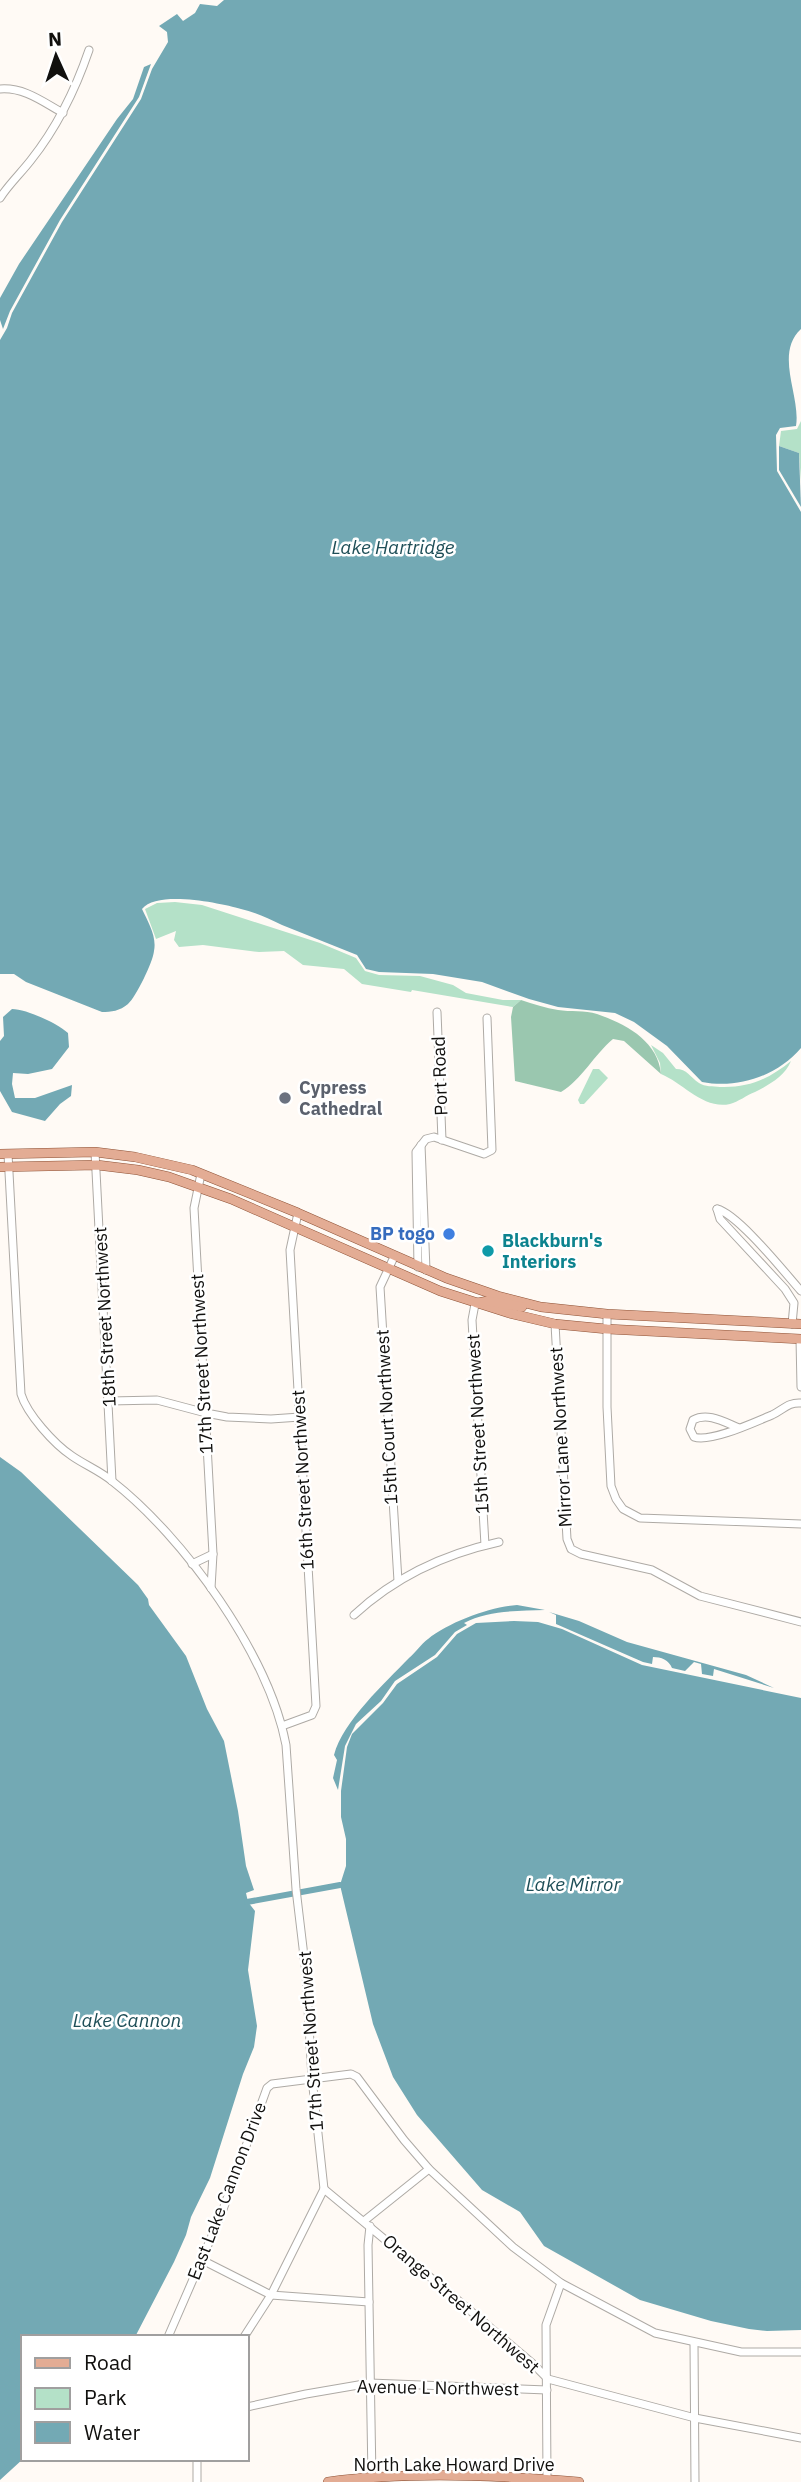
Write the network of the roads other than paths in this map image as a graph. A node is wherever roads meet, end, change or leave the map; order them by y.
1 (89, 50) dead end
2 (0, 89) edge
3 (63, 113) junction
4 (3, 187) edge
5 (0, 198) edge
6 (437, 1012) dead end
7 (486, 1018) dead end
8 (442, 1140) junction
9 (96, 1152) junction
10 (4, 1154) edge
11 (97, 1165) junction
12 (4, 1167) edge
13 (201, 1174) junction
14 (198, 1186) junction
15 (299, 1213) junction
16 (295, 1227) junction
17 (394, 1256) junction
18 (388, 1268) junction
19 (422, 1268) junction
20 (801, 1291) edge
21 (475, 1304) junction
22 (541, 1307) junction
23 (607, 1314) junction
24 (555, 1324) junction
25 (798, 1325) edge
26 (607, 1329) junction
27 (757, 1337) junction
28 (801, 1339) edge
29 (801, 1386) edge
30 (110, 1401) junction
31 (791, 1402) junction
32 (801, 1403) edge
33 (205, 1413) junction
34 (300, 1417) junction
35 (739, 1428) junction
36 (112, 1481) junction
37 (801, 1524) edge
38 (499, 1542) dead end
39 (485, 1545) junction
40 (213, 1554) junction
41 (192, 1564) junction
42 (398, 1581) junction
43 (211, 1588) junction
44 (354, 1615) dead end
45 (801, 1622) edge
46 (282, 1726) junction
47 (312, 2078) junction
48 (429, 2169) junction
49 (324, 2189) junction
50 (367, 2223) junction
51 (202, 2260) junction
52 (561, 2283) junction
53 (271, 2295) junction
54 (369, 2302) junction
55 (169, 2335) edge
56 (245, 2335) edge
57 (694, 2343) junction
58 (801, 2352) edge
59 (548, 2379) junction
60 (370, 2383) junction
61 (547, 2390) junction
62 (248, 2407) edge
63 (695, 2418) junction
64 (801, 2438) edge
65 (197, 2461) edge
66 (372, 2478) junction
67 (547, 2479) junction
68 (197, 2482) edge
69 (328, 2482) edge
70 (579, 2482) edge
71 (695, 2482) edge

1 - 3 street
2 - 3 street
3 - 4 street
4 - 5 street
6 - 8 street, Port Road
7 - 8 street
8 - 19 street
9 - 10 main road
9 - 11 street, 18th Street Northwest
9 - 13 main road
10 - 12 street, 17th Street Northwest
11 - 12 main road
11 - 14 main road
11 - 30 street, 18th Street Northwest
12 - 36 street, 17th Street Northwest
13 - 14 street, 17th Street Northwest
13 - 15 main road
14 - 16 main road
14 - 33 street, 17th Street Northwest
15 - 16 street, 16th Street Northwest
15 - 17 main road
16 - 18 main road
16 - 34 street, 16th Street Northwest
17 - 18 street, 15th Court Northwest
17 - 19 main road
18 - 21 main road
18 - 42 street, 15th Court Northwest
19 - 22 main road
20 - 25 street
21 - 22 main road
21 - 24 main road
21 - 39 street, 15th Street Northwest
22 - 23 main road
23 - 25 main road
23 - 26 street
24 - 26 main road
24 - 45 street, Mirror Lane Northwest
25 - 27 main road
26 - 27 main road
26 - 37 street
27 - 28 main road
28 - 29 street
29 - 31 street
30 - 33 street
30 - 36 street, 18th Street Northwest
31 - 32 street
31 - 35 street
33 - 34 street
33 - 40 street, 17th Street Northwest
34 - 46 street, 16th Street Northwest
35 - 35 street
36 - 41 street, 17th Street Northwest
38 - 39 street
39 - 42 street
40 - 41 street
40 - 43 street, 17th Street Northwest
41 - 43 street, 17th Street Northwest
42 - 44 street
43 - 46 street, 17th Street Northwest
46 - 47 street, 17th Street Northwest
47 - 48 street
47 - 49 street, 17th Street Northwest
47 - 51 street, East Lake Cannon Drive
48 - 50 street
48 - 52 street
49 - 50 street, Orange Street Northwest
49 - 53 street
50 - 54 street
50 - 59 street, Orange Street Northwest
51 - 53 street
51 - 55 street, East Lake Cannon Drive
52 - 57 street
52 - 59 street
53 - 54 street
53 - 56 street
54 - 60 street
57 - 58 street
57 - 63 street
59 - 61 street
59 - 63 street, Orange Street Northwest
60 - 61 street, Avenue L Northwest
60 - 62 street, Avenue L Northwest
60 - 66 street
61 - 67 street
63 - 64 street
63 - 71 street
65 - 68 street
66 - 67 main road, North Lake Howard Drive
66 - 69 main road, North Lake Howard Drive
67 - 70 main road, North Lake Howard Drive

